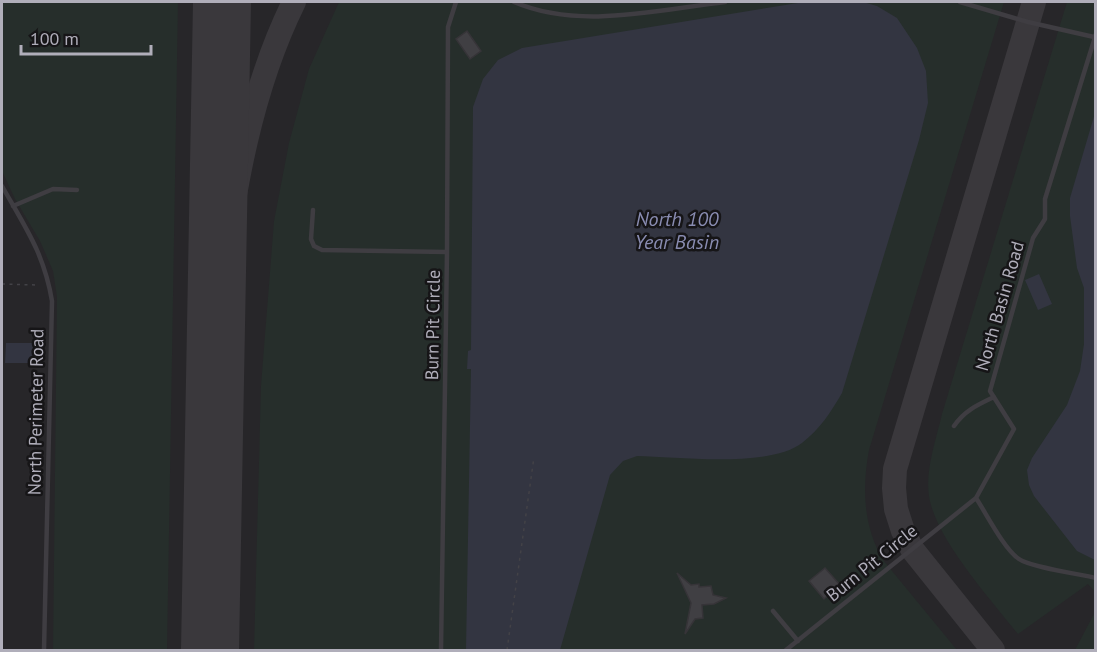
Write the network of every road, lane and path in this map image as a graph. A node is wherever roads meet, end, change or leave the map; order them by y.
1 (456, 2) edge
2 (514, 2) edge
3 (725, 2) edge
4 (960, 2) edge
5 (1095, 35) edge
6 (2, 186) edge
7 (77, 190) dead end
8 (13, 206) junction
9 (313, 210) dead end
10 (447, 252) junction
11 (2, 284) edge
12 (37, 285) dead end
13 (994, 397) junction
14 (954, 426) dead end
15 (534, 458) dead end
16 (976, 498) junction
17 (1095, 578) edge
18 (773, 611) dead end
19 (798, 641) junction
20 (44, 651) edge
21 (441, 651) edge
22 (507, 651) edge
23 (786, 651) edge

1 - 10 lane, Burn Pit Circle
2 - 3 lane
4 - 5 lane
5 - 13 lane, North Basin Road
6 - 8 lane, North Perimeter Road
7 - 8 lane
8 - 20 lane, North Perimeter Road
9 - 10 lane
10 - 21 lane, Burn Pit Circle
11 - 12 path
13 - 14 lane
13 - 16 lane, North Basin Road
15 - 22 path
16 - 17 lane
16 - 19 lane, Burn Pit Circle
18 - 19 lane
19 - 23 lane, Burn Pit Circle

